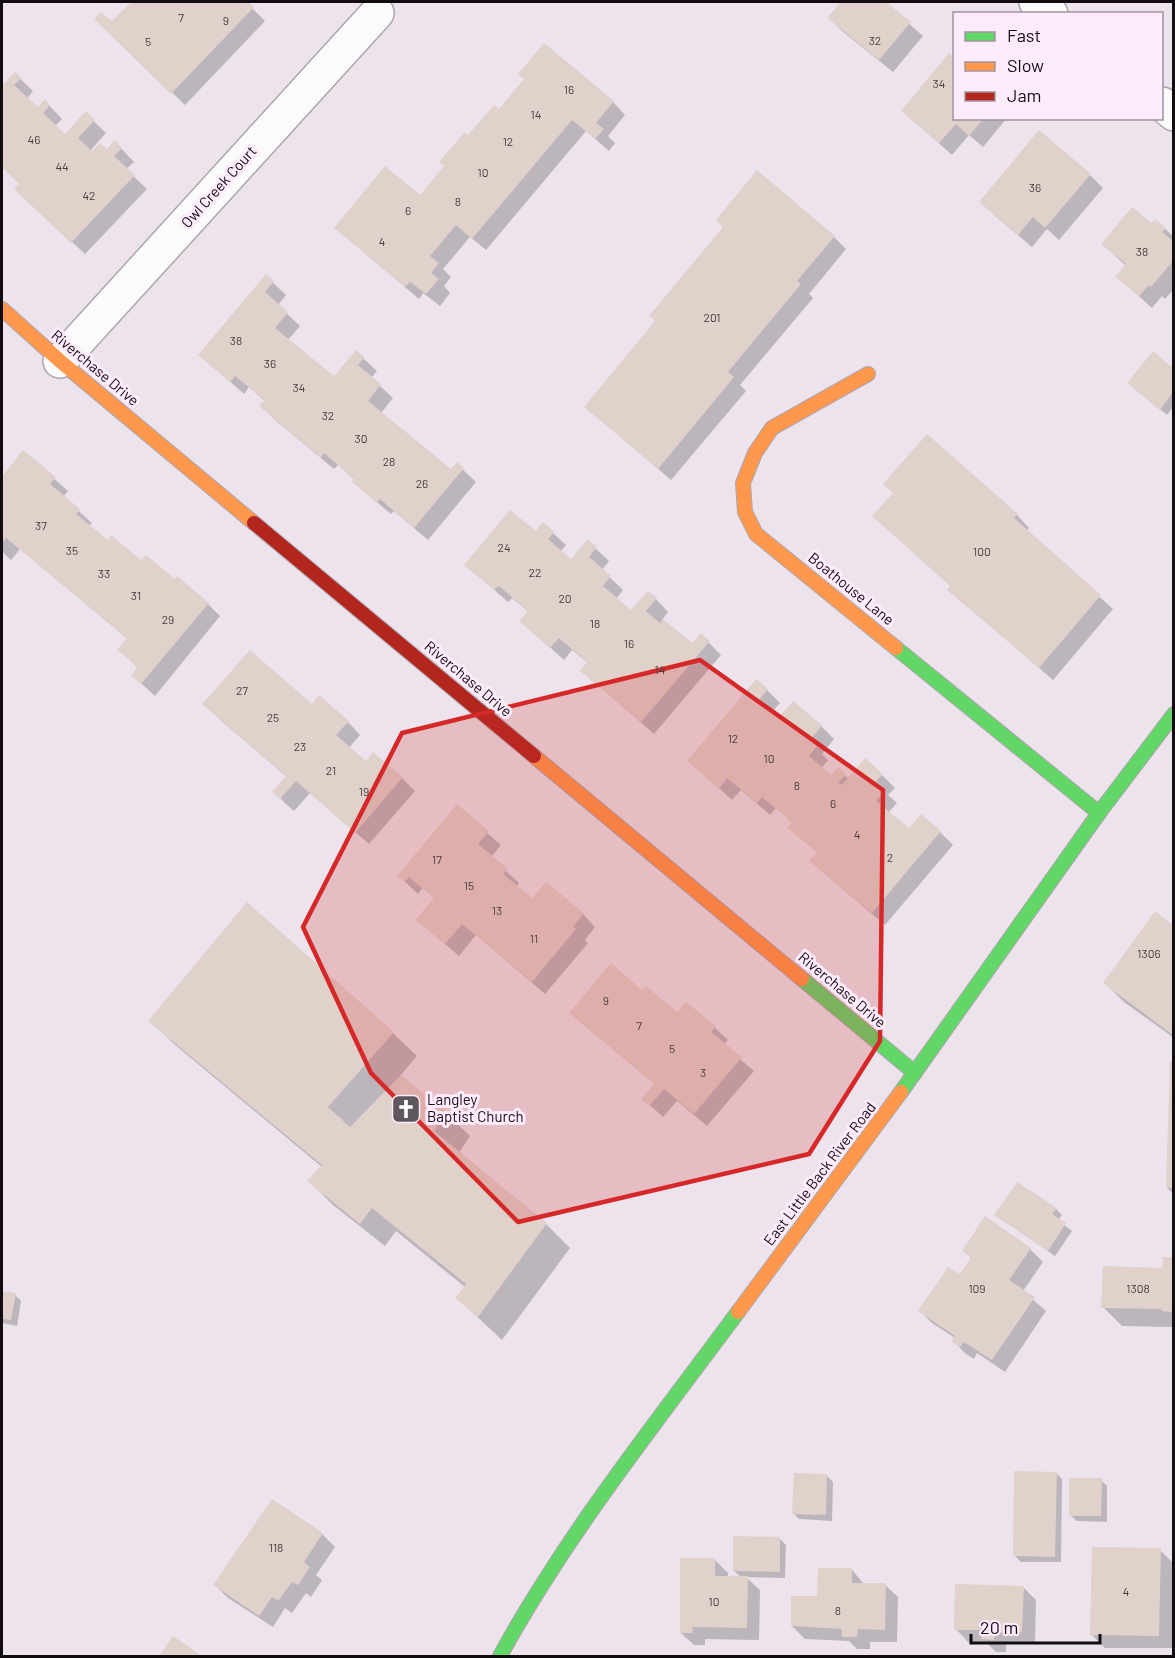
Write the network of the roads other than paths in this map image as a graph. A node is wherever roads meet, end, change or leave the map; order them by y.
1 (1036, 2) edge
2 (1048, 12) edge
3 (377, 13) dead end
4 (2, 309) edge
5 (60, 361) junction
6 (868, 374) dead end
7 (1173, 714) edge
8 (1099, 813) junction
9 (915, 1073) junction
10 (500, 1656) edge

1 - 2 street
3 - 5 street, Owl Creek Court
4 - 5 street, Riverchase Drive
5 - 9 street, Riverchase Drive
6 - 8 street, Boathouse Lane
7 - 8 street, East Little Back River Road
8 - 9 street, East Little Back River Road
9 - 10 street, East Little Back River Road

